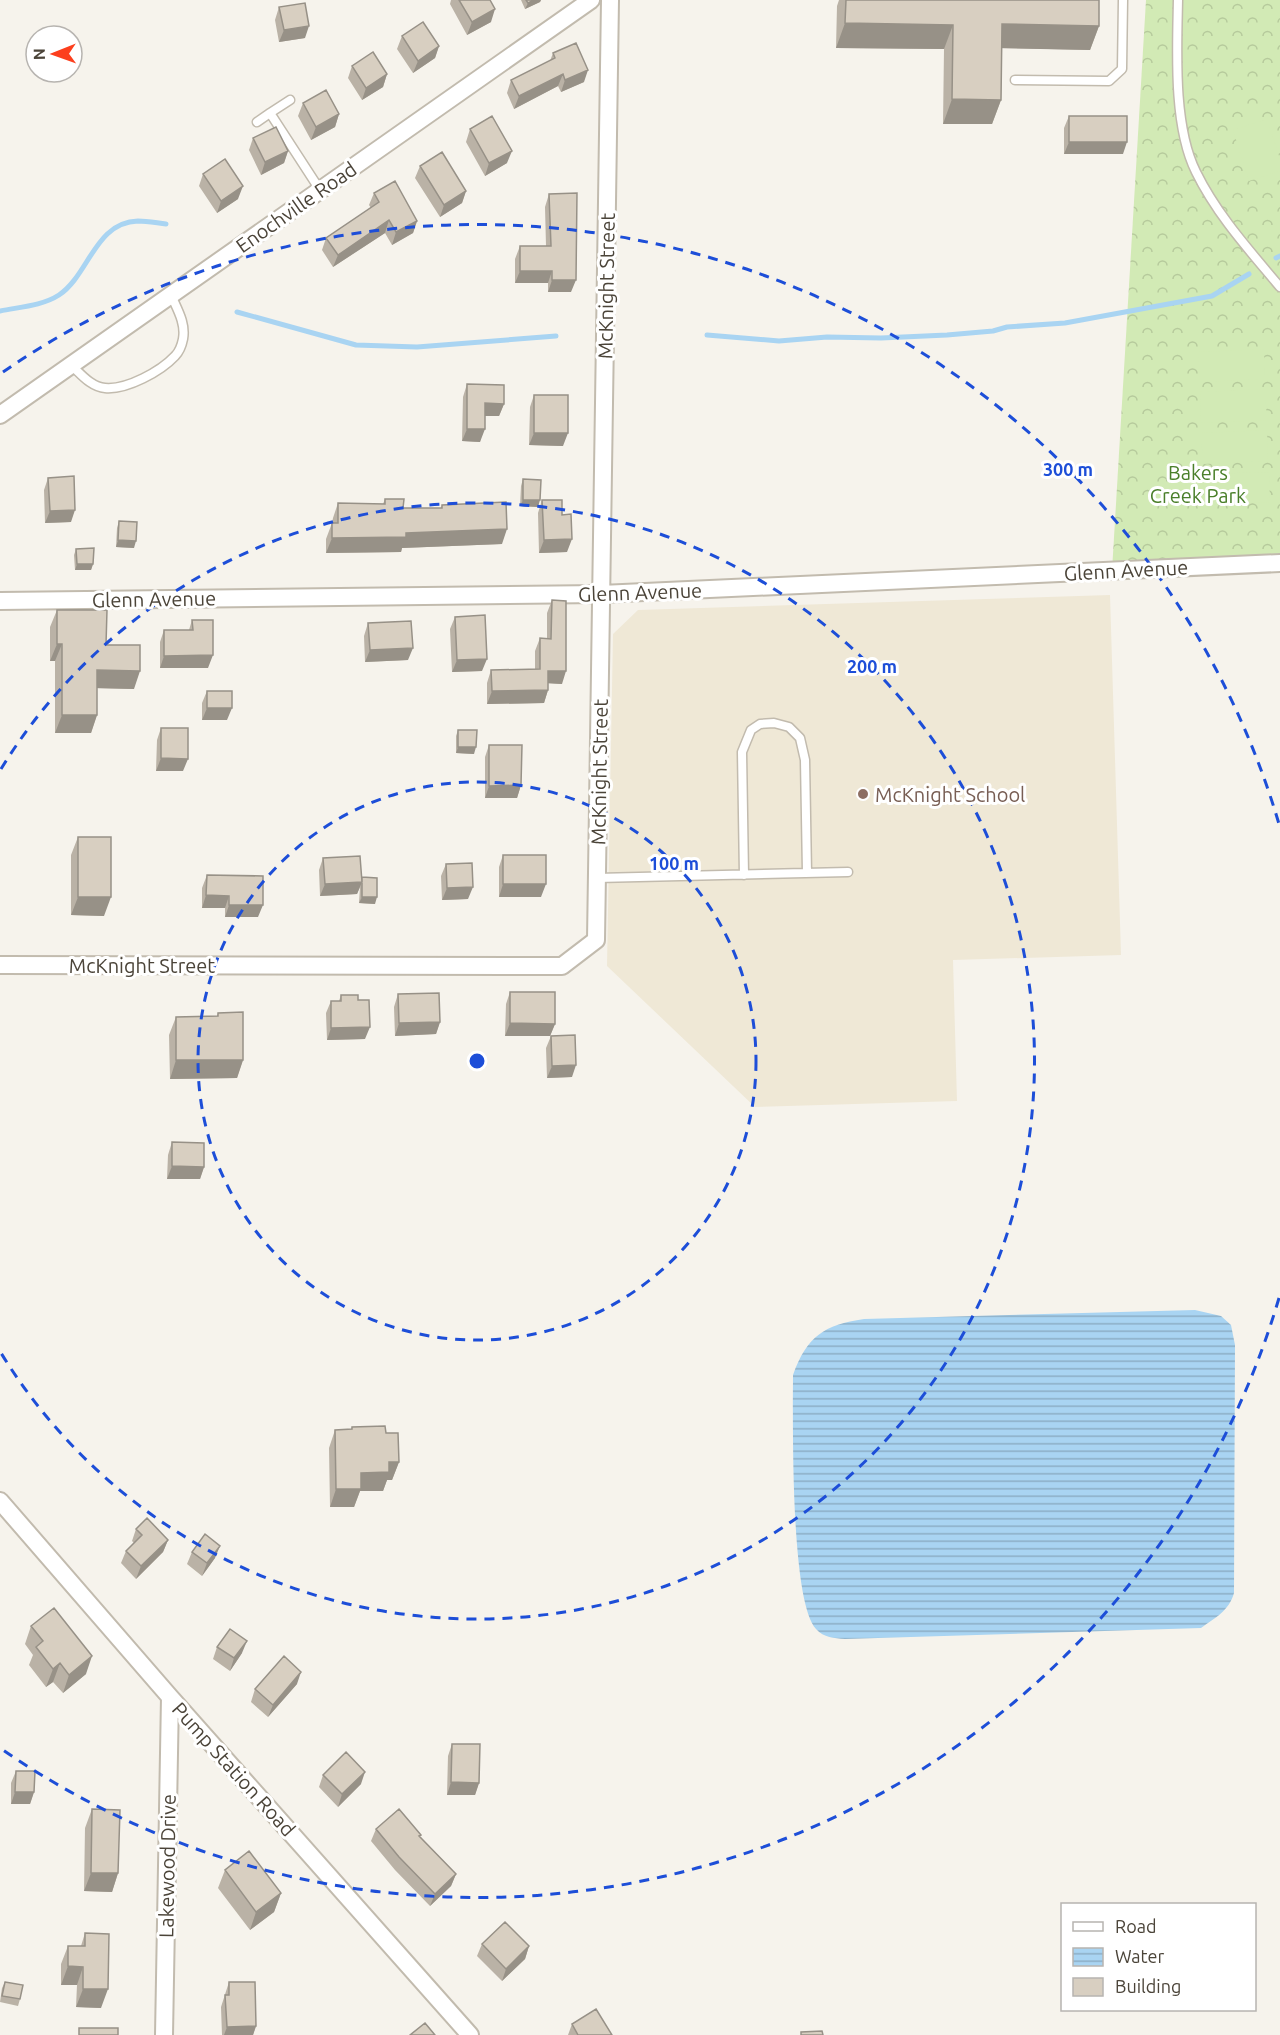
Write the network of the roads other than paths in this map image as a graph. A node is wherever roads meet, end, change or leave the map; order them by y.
1 (591, 0) edge
2 (610, 0) edge
3 (1124, 0) edge
4 (1178, 0) edge
5 (1016, 80) dead end
6 (290, 100) dead end
7 (270, 113) junction
8 (257, 122) dead end
9 (320, 190) junction
10 (1280, 287) edge
11 (171, 295) junction
12 (71, 365) junction
13 (0, 415) edge
14 (1280, 563) edge
15 (602, 594) junction
16 (0, 601) edge
17 (848, 872) dead end
18 (807, 873) junction
19 (744, 874) junction
20 (597, 878) junction
21 (0, 965) edge
22 (0, 1501) edge
23 (170, 1697) junction
24 (164, 2035) edge
25 (470, 2035) edge

1 - 9 street, Enochville Road
2 - 15 street, McKnight Street
3 - 5 lane
4 - 10 lane
6 - 7 lane
7 - 8 lane
7 - 9 lane
9 - 11 street, Enochville Road
11 - 12 street, Enochville Road
11 - 12 lane
12 - 13 street, Enochville Road
14 - 15 street, Glenn Avenue
15 - 16 street, Glenn Avenue
15 - 20 street, McKnight Street
17 - 18 lane
18 - 19 lane
18 - 19 lane
19 - 20 lane
20 - 21 street, McKnight Street
22 - 23 street, Pump Station Road
23 - 24 street, Lakewood Drive
23 - 25 street, Pump Station Road

